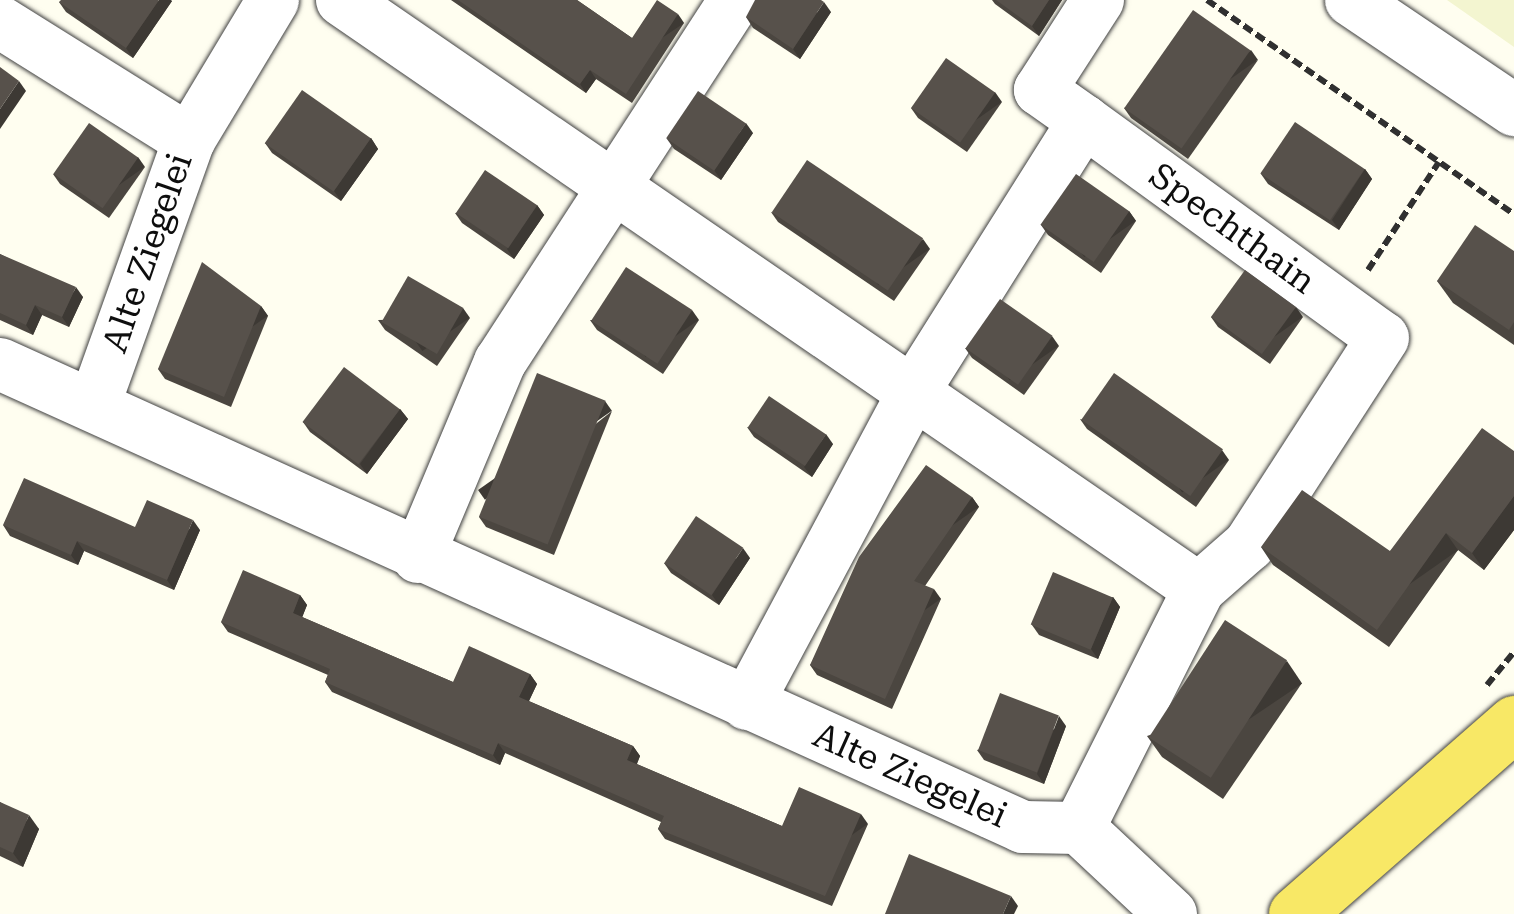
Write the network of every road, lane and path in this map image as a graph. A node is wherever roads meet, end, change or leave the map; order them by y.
1 (272, 0) edge
2 (342, 0) edge
3 (735, 0) edge
4 (1098, 0) edge
5 (1206, 0) edge
6 (1351, 0) edge
7 (0, 22) edge
8 (1514, 110) edge
9 (1084, 121) junction
10 (189, 140) junction
11 (1440, 162) junction
12 (614, 183) junction
13 (1514, 214) edge
14 (1343, 309) junction
15 (0, 364) edge
16 (915, 389) junction
17 (94, 406) junction
18 (418, 557) junction
19 (1198, 589) junction
20 (746, 704) junction
21 (1514, 723) edge
22 (1079, 828) junction
23 (1172, 914) edge
24 (1296, 914) edge

1 - 10 street
2 - 12 street
3 - 12 street
4 - 9 street, Spechthain
5 - 11 path
6 - 8 street
7 - 10 street, Alte Ziegelei
9 - 14 street, Spechthain
9 - 16 street
10 - 17 street, Alte Ziegelei
11 - 13 path
11 - 14 path
12 - 16 street
12 - 18 street
14 - 19 street, Spechthain
15 - 17 street, Alte Ziegelei
16 - 19 street
16 - 20 street
17 - 18 street, Alte Ziegelei
18 - 20 street, Alte Ziegelei
19 - 22 street, Spechthain
20 - 22 street, Alte Ziegelei
21 - 24 main road
22 - 23 street

